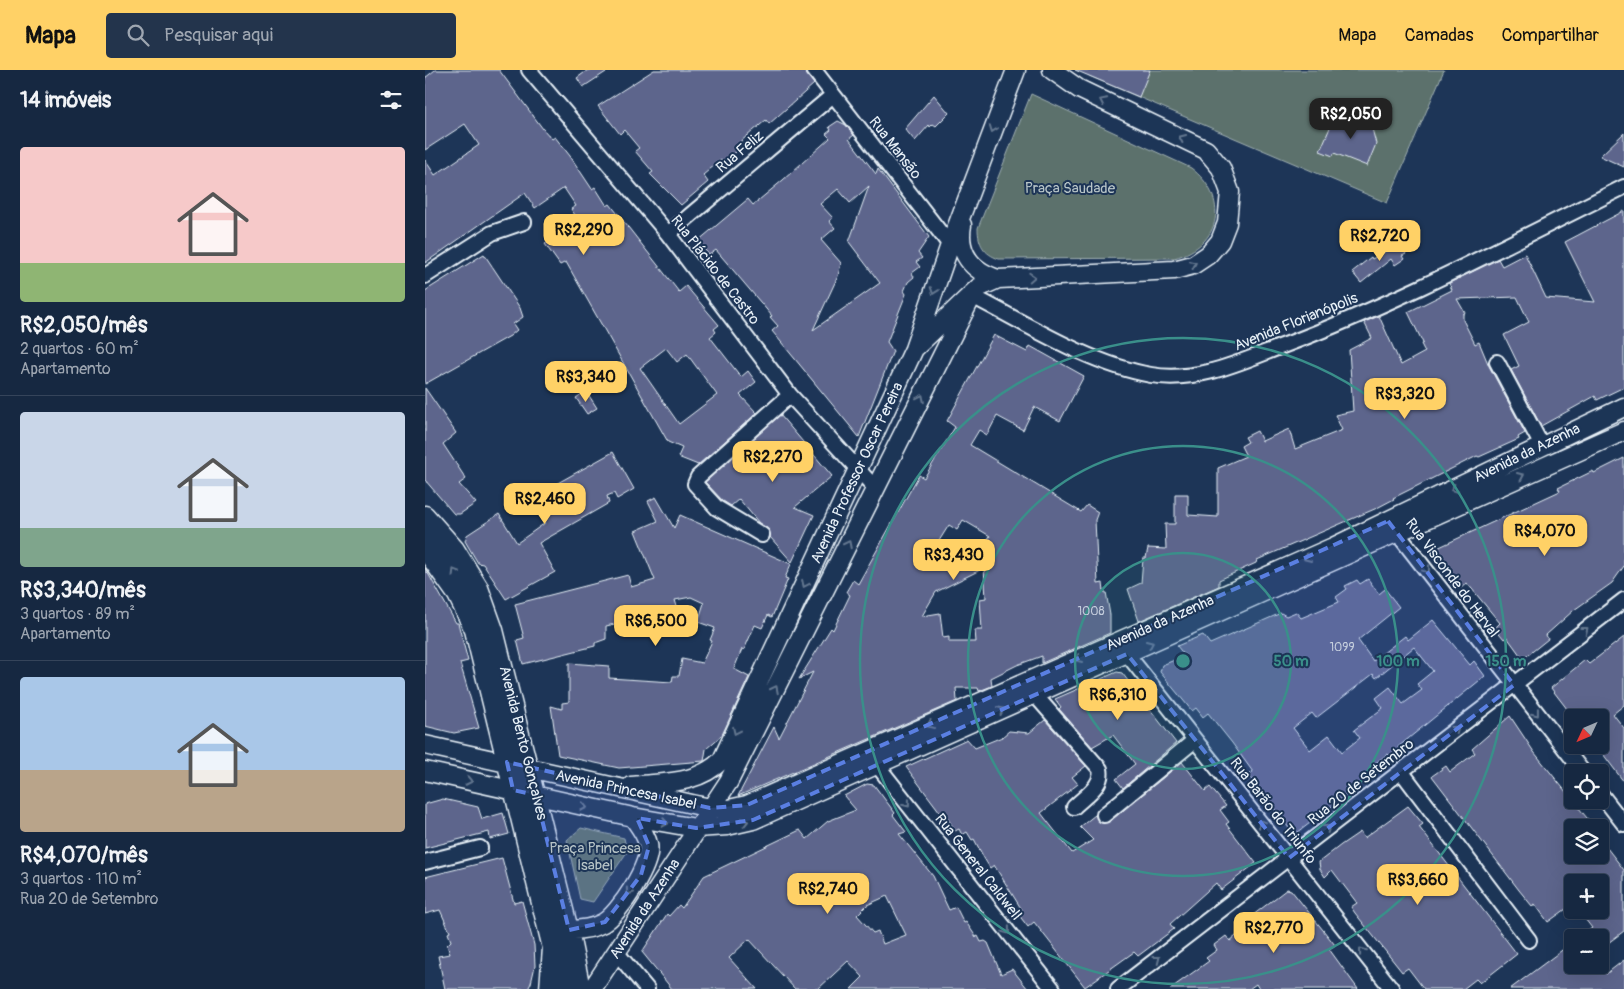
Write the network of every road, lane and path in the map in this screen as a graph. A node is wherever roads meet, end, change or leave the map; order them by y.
1 (529, 70) edge
2 (814, 70) edge
3 (1025, 70) edge
4 (1059, 73) edge
5 (1013, 77) edge
6 (833, 95) junction
7 (1624, 188) edge
8 (965, 205) junction
9 (524, 222) dead end
10 (668, 234) junction
11 (950, 245) junction
12 (425, 276) edge
13 (998, 279) junction
14 (972, 296) junction
15 (914, 349) junction
16 (1497, 362) dead end
17 (790, 395) junction
18 (1624, 407) edge
19 (1624, 431) edge
20 (1542, 446) junction
21 (859, 470) junction
22 (876, 489) junction
23 (425, 515) edge
24 (1392, 526) junction
25 (425, 533) edge
26 (762, 535) dead end
27 (425, 550) edge
28 (1624, 600) edge
29 (1127, 654) junction
30 (1514, 685) junction
31 (1035, 695) junction
32 (1195, 740) junction
33 (425, 745) edge
34 (1577, 764) edge
35 (518, 765) junction
36 (877, 765) junction
37 (425, 771) edge
38 (1401, 771) junction
39 (613, 787) junction
40 (525, 793) junction
41 (1609, 805) edge
42 (1074, 807) dead end
43 (710, 808) junction
44 (1104, 815) dead end
45 (633, 817) junction
46 (1624, 824) edge
47 (697, 828) junction
48 (480, 848) dead end
49 (1289, 858) junction
50 (425, 862) edge
51 (569, 930) junction
52 (1529, 940) dead end
53 (617, 953) junction
54 (549, 989) edge
55 (563, 989) edge
56 (578, 989) edge
57 (592, 989) edge
58 (647, 989) edge
59 (1053, 989) edge
60 (1118, 989) edge
61 (1392, 989) edge

1 - 10 street, Rua Plácido de Castro
2 - 6 street, Rua Mansão
3 - 5 main road
13 -> 4 main road
5 -> 8 main road, Avenida Professor Oscar Pereira
6 - 10 street, Rua Feliz
6 - 11 street, Rua Mansão
7 - 14 street, Avenida Florianópolis
8 - 11 main road, Avenida Professor Oscar Pereira
8 - 13 main road
9 - 12 street
10 - 17 street, Rua Plácido de Castro
11 -> 15 main road, Avenida Professor Oscar Pereira
13 - 14 main road
14 - 15 main road
22 -> 14 main road, Avenida Professor Oscar Pereira
15 - 21 main road, Avenida Professor Oscar Pereira
16 - 20 street
17 - 21 street, Rua Plácido de Castro
17 - 26 street
18 - 20 main road, Avenida da Azenha
24 -> 19 main road, Avenida da Azenha
20 -> 24 main road, Avenida da Azenha
21 - 22 street, Rua Plácido de Castro
21 -> 39 main road, Avenida Professor Oscar Pereira
43 -> 22 main road, Avenida Professor Oscar Pereira
23 - 35 main road, Avenida Bento Gonçalves
29 -> 24 main road, Avenida da Azenha
24 -> 30 street, Rua Visconde do Herval
24 -> 43 main road, Avenida da Azenha
35 -> 25 street
27 - 35 main road, Avenida Bento Gonçalves
30 -> 28 street, Rua 20 de Setembro
29 - 31 main road, Avenida da Azenha
29 - 32 street, Rua Barão do Triunfo
30 -> 34 street, Rua Visconde do Herval
38 -> 30 street, Rua 20 de Setembro
36 -> 31 main road, Avenida da Azenha
31 - 42 street
32 - 44 street
49 -> 32 street, Rua Barão do Triunfo
33 - 35 main road, Avenida Princesa Isabel
35 - 39 main road, Avenida Princesa Isabel
35 - 40 main road, Avenida Bento Gonçalves
35 - 40 main road, Avenida Bento Gonçalves
47 -> 36 main road, Avenida da Azenha
36 -> 59 street, Rua General Caldwell
37 -> 40 main road, Avenida Princesa Isabel
49 -> 38 street, Rua 20 de Setembro
38 - 52 street
39 - 43 main road, Avenida Princesa Isabel
40 -> 45 main road, Avenida Princesa Isabel
40 - 51 main road, Avenida Bento Gonçalves
40 - 54 main road, Avenida Bento Gonçalves
40 - 55 street
41 - 46 street
43 - 47 main road, Avenida da Azenha
45 -> 47 main road, Avenida Princesa Isabel
45 -> 51 main road
47 - 53 main road, Avenida da Azenha
48 - 50 street
60 -> 49 street, Rua 20 de Setembro
61 -> 49 street, Rua Barão do Triunfo
51 - 56 main road, Avenida Bento Gonçalves
53 - 57 main road, Avenida da Azenha
53 - 58 street

